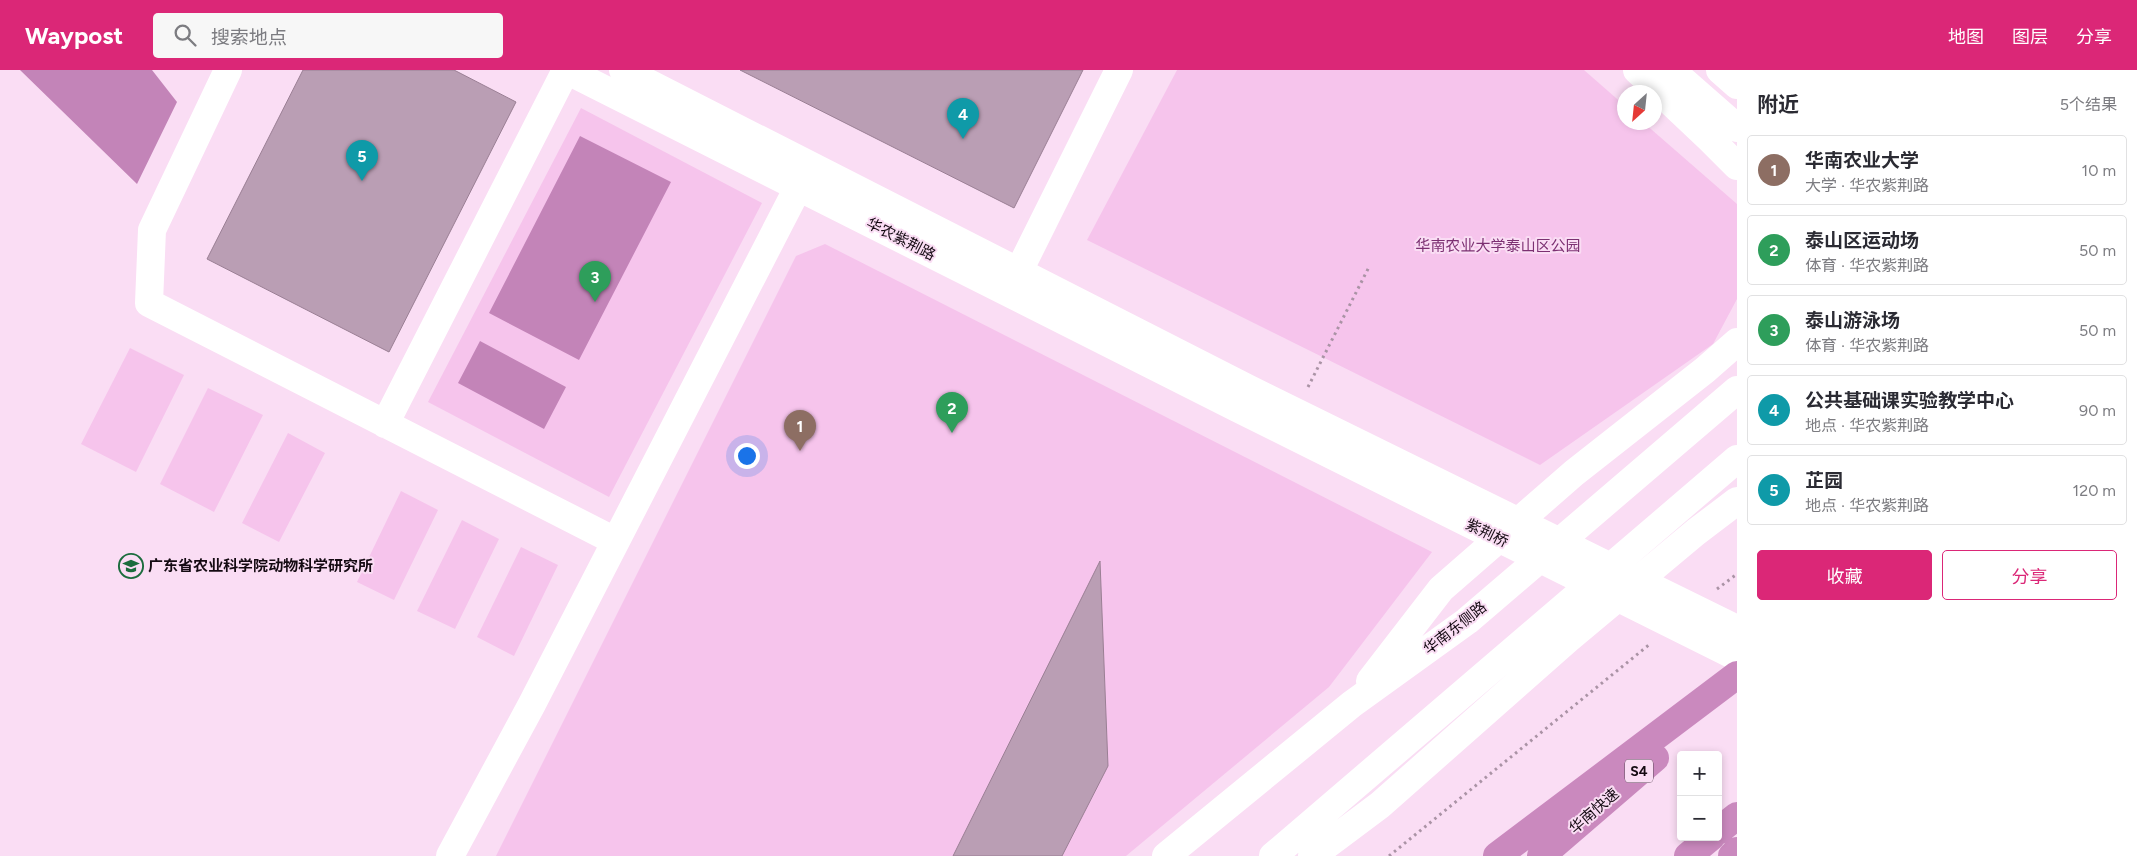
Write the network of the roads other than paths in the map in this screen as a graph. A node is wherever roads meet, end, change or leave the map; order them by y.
1 (228, 70) edge
2 (566, 70) edge
3 (623, 70) edge
4 (1119, 70) edge
5 (1636, 70) edge
6 (1671, 70) edge
7 (1720, 70) edge
8 (1737, 85) edge
9 (1737, 128) edge
10 (1737, 166) edge
11 (804, 176) junction
12 (1013, 282) junction
13 (1737, 325) edge
14 (1737, 342) edge
15 (1737, 390) edge
16 (1243, 399) junction
17 (1641, 420) junction
18 (385, 424) junction
19 (1737, 459) edge
20 (1737, 502) edge
21 (616, 541) junction
22 (1737, 629) edge
23 (1737, 657) edge
24 (1737, 675) edge
25 (1737, 687) edge
26 (1352, 704) junction
27 (1737, 816) edge
28 (1722, 828) edge
29 (1706, 841) edge
30 (1737, 851) edge
31 (450, 856) edge
32 (1166, 856) edge
33 (1273, 856) edge
34 (1312, 856) edge
35 (1497, 856) edge
36 (1542, 856) edge
37 (1688, 856) edge
38 (1732, 856) edge

1 - 18 street
2 - 11 street, 华农紫荆路
2 - 18 street
3 - 11 street, 华农紫荆路
4 - 12 street
5 - 10 street
6 - 9 street
7 - 8 street
11 - 12 street, 华农紫荆路
11 - 21 street
12 - 16 street, 华农紫荆路
13 - 17 street
14 - 17 street
15 - 26 street, 华南东侧路
16 - 22 street, 紫荆桥
16 - 23 street, 紫荆桥
17 - 26 street
18 - 21 street
19 - 33 street
20 - 34 street
21 - 31 street
24 - 35 highway
25 - 36 highway, 华南快速 / S4
26 - 32 street, 华南东侧路
27 - 28 highway
29 - 37 highway
30 - 38 highway

